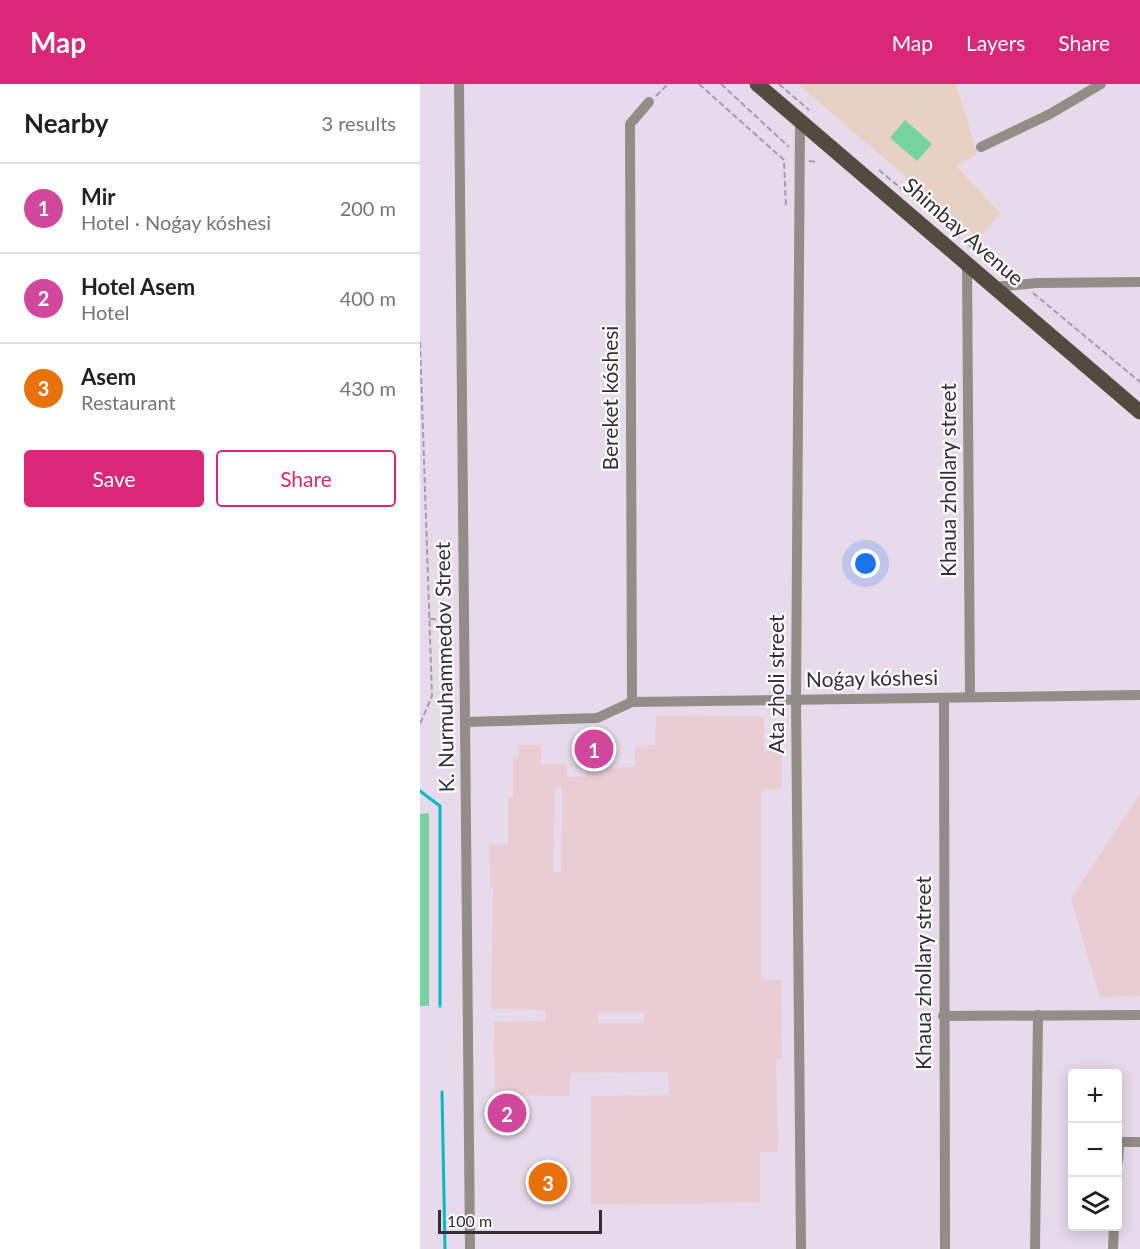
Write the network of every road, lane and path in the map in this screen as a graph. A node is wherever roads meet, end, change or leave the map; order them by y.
1 (459, 84) edge
2 (668, 84) edge
3 (699, 84) edge
4 (721, 84) edge
5 (758, 84) edge
6 (1101, 84) edge
7 (649, 102) joint
8 (800, 120) junction
9 (981, 147) dead end
10 (799, 156) junction
11 (818, 162) dead end
12 (875, 167) dead end
13 (786, 207) dead end
14 (967, 263) junction
15 (1008, 278) dead end
16 (1140, 282) edge
17 (994, 287) junction
18 (1035, 295) dead end
19 (420, 342) edge
20 (1140, 382) edge
21 (1140, 412) edge
22 (422, 438) edge
23 (430, 619) junction
24 (464, 620) junction
25 (1140, 696) edge
26 (970, 697) junction
27 (944, 698) junction
28 (796, 700) junction
29 (632, 702) junction
30 (465, 722) junction
31 (420, 724) edge
32 (1038, 1015) junction
33 (1140, 1015) edge
34 (943, 1016) junction
35 (1122, 1142) edge
36 (1140, 1142) edge
37 (1114, 1231) edge
38 (470, 1249) edge
39 (801, 1249) edge
40 (945, 1249) edge
41 (1035, 1249) edge
42 (1113, 1249) edge

1 - 24 street, K. Nurmuhammedov Street
2 - 7 path
3 - 13 path
4 - 10 path
5 - 8 main road, Shimbay Avenue
6 - 9 street
7 - 29 street, Bereket kóshesi
8 - 10 street, Ata zholi street
8 - 14 main road, Shimbay Avenue
10 - 11 path
10 - 28 street, Ata zholi street
12 - 15 path
14 - 17 main road, Shimbay Avenue
14 - 26 street, Khaua zhollary street
16 - 17 street
17 - 21 main road, Shimbay Avenue
18 - 20 path
19 - 22 path
22 - 23 path
23 - 24 path
23 - 31 path
24 - 30 street, K. Nurmuhammedov Street
25 - 26 street, Noǵay kóshesi
26 - 27 street, Noǵay kóshesi
27 - 28 street, Noǵay kóshesi
27 - 34 street, Khaua zhollary street
28 - 29 street, Noǵay kóshesi
28 - 39 street, Ata zholi street
29 - 30 street, Noǵay kóshesi
30 - 38 street, K. Nurmuhammedov Street
32 - 33 street
32 - 34 street
32 - 41 street
34 - 40 street, Khaua zhollary street
35 - 36 street
37 - 42 street

